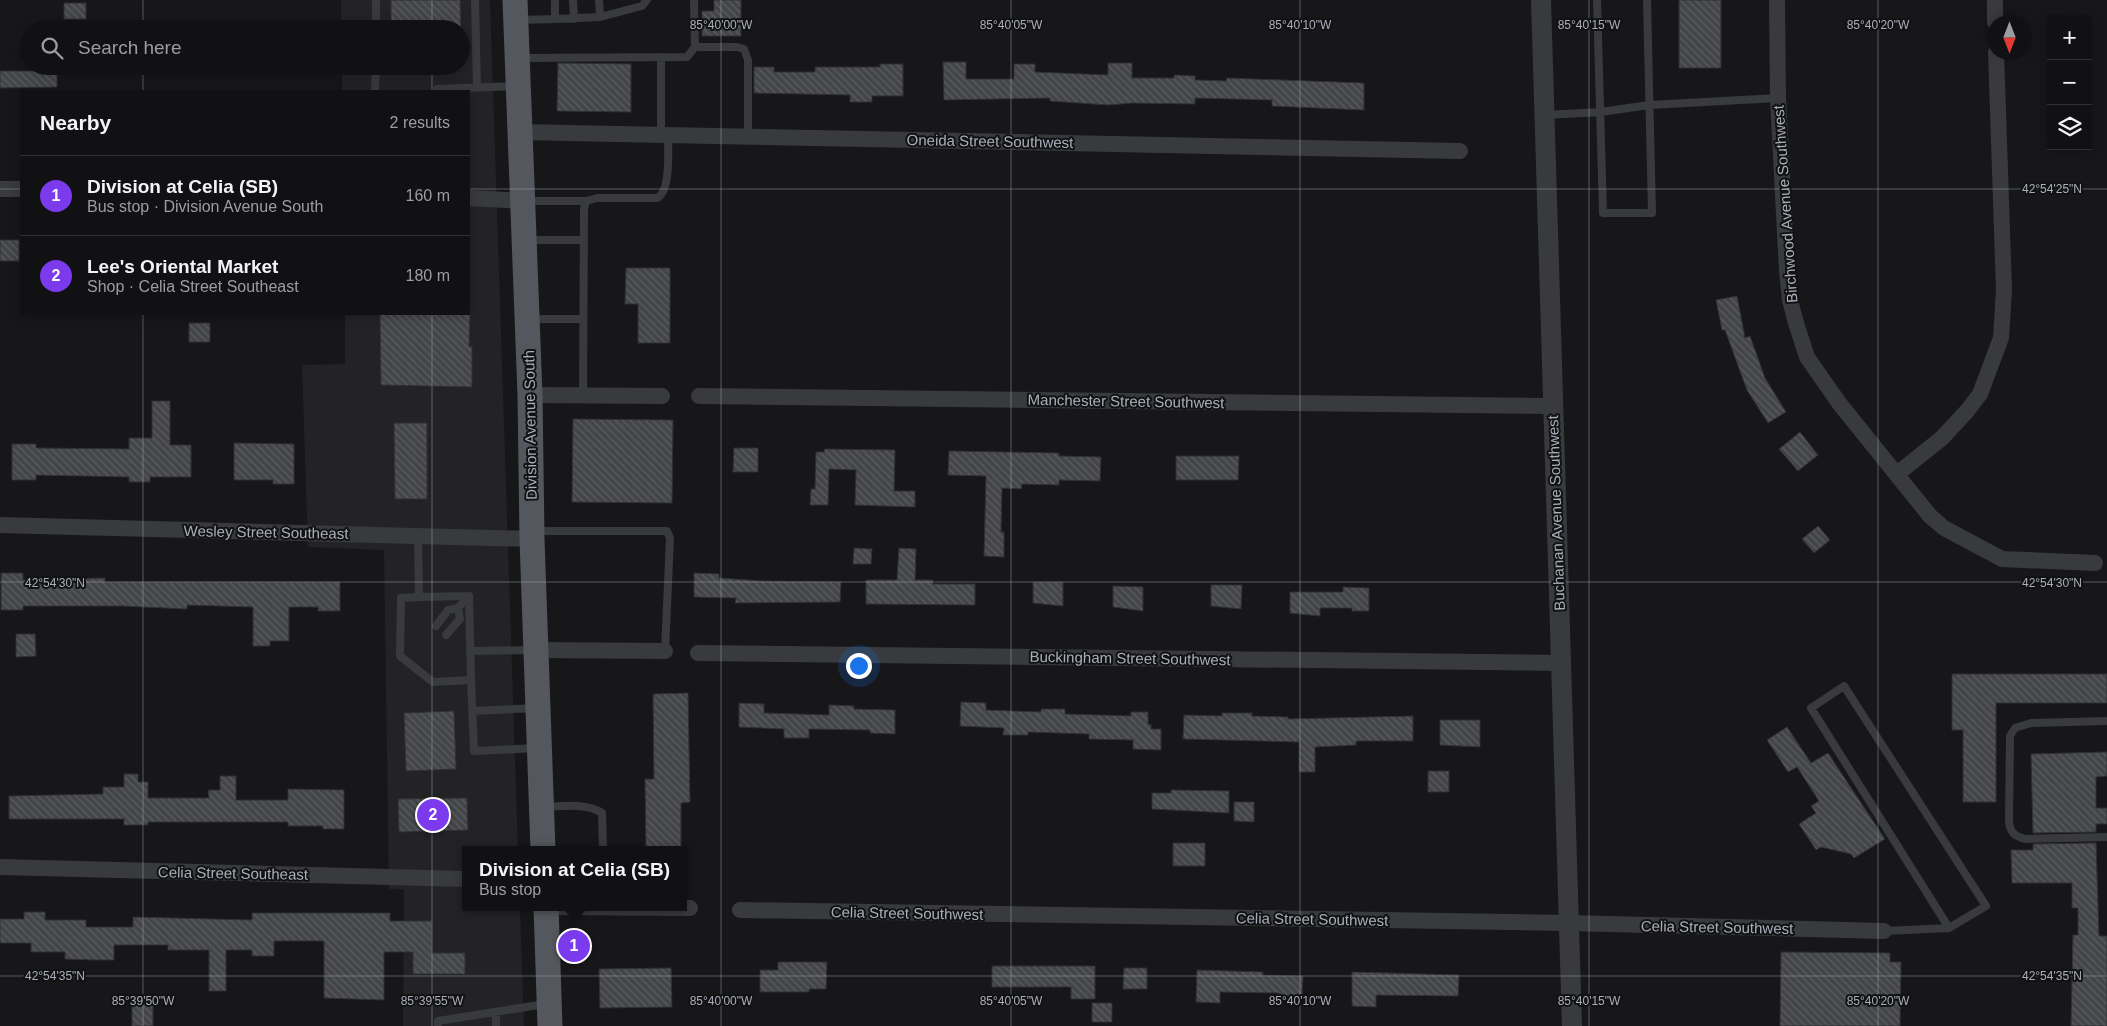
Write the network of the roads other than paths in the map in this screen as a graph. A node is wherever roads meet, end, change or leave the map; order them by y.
1 (376, 0) edge
2 (475, 0) edge
3 (555, 0) edge
4 (573, 0) edge
5 (599, 0) edge
6 (647, 0) edge
7 (694, 0) edge
8 (1540, 0) edge
9 (1597, 0) edge
10 (1647, 0) edge
11 (1776, 0) edge
12 (1995, 0) edge
13 (515, 10) edge
14 (1996, 15) edge
15 (600, 17) junction
16 (555, 19) junction
17 (574, 19) junction
18 (376, 20) edge
19 (695, 47) junction
20 (661, 57) junction
21 (518, 58) junction
22 (1996, 60) edge
23 (376, 75) edge
24 (519, 86) junction
25 (477, 87) junction
26 (376, 90) edge
27 (437, 90) edge
28 (1778, 98) junction
29 (1649, 105) junction
30 (1601, 112) junction
31 (1544, 115) junction
32 (520, 132) junction
33 (665, 135) junction
34 (748, 136) junction
35 (1460, 151) dead end
36 (0, 189) edge
37 (20, 189) edge
38 (470, 198) edge
39 (523, 201) junction
40 (586, 201) junction
41 (524, 240) junction
42 (584, 240) junction
43 (527, 319) junction
44 (583, 319) junction
45 (530, 395) junction
46 (583, 396) junction
47 (662, 396) dead end
48 (699, 396) dead end
49 (1552, 406) junction
50 (1897, 474) junction
51 (0, 525) edge
52 (532, 535) junction
53 (418, 536) junction
54 (2095, 563) dead end
55 (470, 596) junction
56 (419, 597) junction
57 (458, 608) junction
58 (436, 626) dead end
59 (446, 635) dead end
60 (536, 650) junction
61 (471, 651) junction
62 (665, 651) joint
63 (698, 653) dead end
64 (414, 655) dead end
65 (408, 662) junction
66 (1562, 663) junction
67 (471, 680) junction
68 (538, 708) junction
69 (473, 710) junction
70 (2107, 721) edge
71 (539, 748) junction
72 (542, 807) junction
73 (2107, 837) edge
74 (543, 846) edge
75 (603, 846) edge
76 (0, 867) edge
77 (462, 878) edge
78 (740, 910) dead end
79 (546, 911) edge
80 (1568, 923) junction
81 (1949, 928) junction
82 (1884, 931) joint
83 (496, 1012) junction
84 (550, 1014) edge
85 (438, 1026) edge
86 (496, 1026) edge
87 (1572, 1026) edge

1 - 18 lane
2 - 25 lane
3 - 16 lane
4 - 17 lane
5 - 15 lane
6 - 15 lane
7 - 19 lane
8 - 31 street, Buchanan Avenue Southwest
9 - 30 lane
10 - 29 lane
11 - 28 street, Birchwood Avenue Southwest
12 - 14 street
13 - 16 lane
13 - 21 main road, Division Avenue South
15 - 17 lane
16 - 17 lane
19 - 20 lane
19 - 34 lane
20 - 21 lane
20 - 33 lane
21 - 24 main road, Division Avenue South
22 - 50 street
23 - 26 lane
24 - 25 lane
24 - 32 main road, Division Avenue South
25 - 27 lane
28 - 29 lane
28 - 50 street, Birchwood Avenue Southwest
29 - 30 lane
29 - 30 lane
30 - 31 lane
31 - 49 street, Buchanan Avenue Southwest
32 - 33 street, Oneida Street Southwest
32 - 39 main road, Division Avenue South
33 - 34 street, Oneida Street Southwest
33 - 40 lane
34 - 35 street, Oneida Street Southwest
36 - 37 street
38 - 39 street
39 - 40 lane
39 - 41 main road, Division Avenue South
40 - 42 lane
41 - 42 lane
41 - 43 main road, Division Avenue South
42 - 44 lane
43 - 44 lane
43 - 45 main road, Division Avenue South
44 - 46 lane
45 - 46 street
45 - 52 main road, Division Avenue South
46 - 47 street
48 - 49 street, Manchester Street Southwest
49 - 66 street, Buchanan Avenue Southwest
50 - 54 street, Birchwood Avenue Southwest
51 - 53 street, Wesley Street Southeast
52 - 53 street, Wesley Street Southeast
52 - 60 main road, Division Avenue South
52 - 62 lane
53 - 56 lane
55 - 56 lane
55 - 57 lane
55 - 61 lane
56 - 65 lane
57 - 58 lane
57 - 59 lane
60 - 61 lane
60 - 62 street
60 - 68 main road, Division Avenue South
61 - 67 lane
63 - 66 street, Buckingham Street Southwest
64 - 65 lane
65 - 67 lane
66 - 80 street, Buchanan Avenue Southwest
67 - 69 lane
68 - 69 lane
68 - 71 main road, Division Avenue South
69 - 71 lane
70 - 73 lane
71 - 72 main road, Division Avenue South
72 - 74 main road, Division Avenue South
72 - 75 lane
76 - 77 street, Celia Street Southeast
78 - 80 street, Celia Street Southwest
79 - 84 main road
80 - 82 street, Celia Street Southwest
80 - 87 street, Buchanan Avenue Southwest
81 - 81 lane
81 - 82 lane
83 - 84 lane
83 - 85 lane
83 - 86 lane

